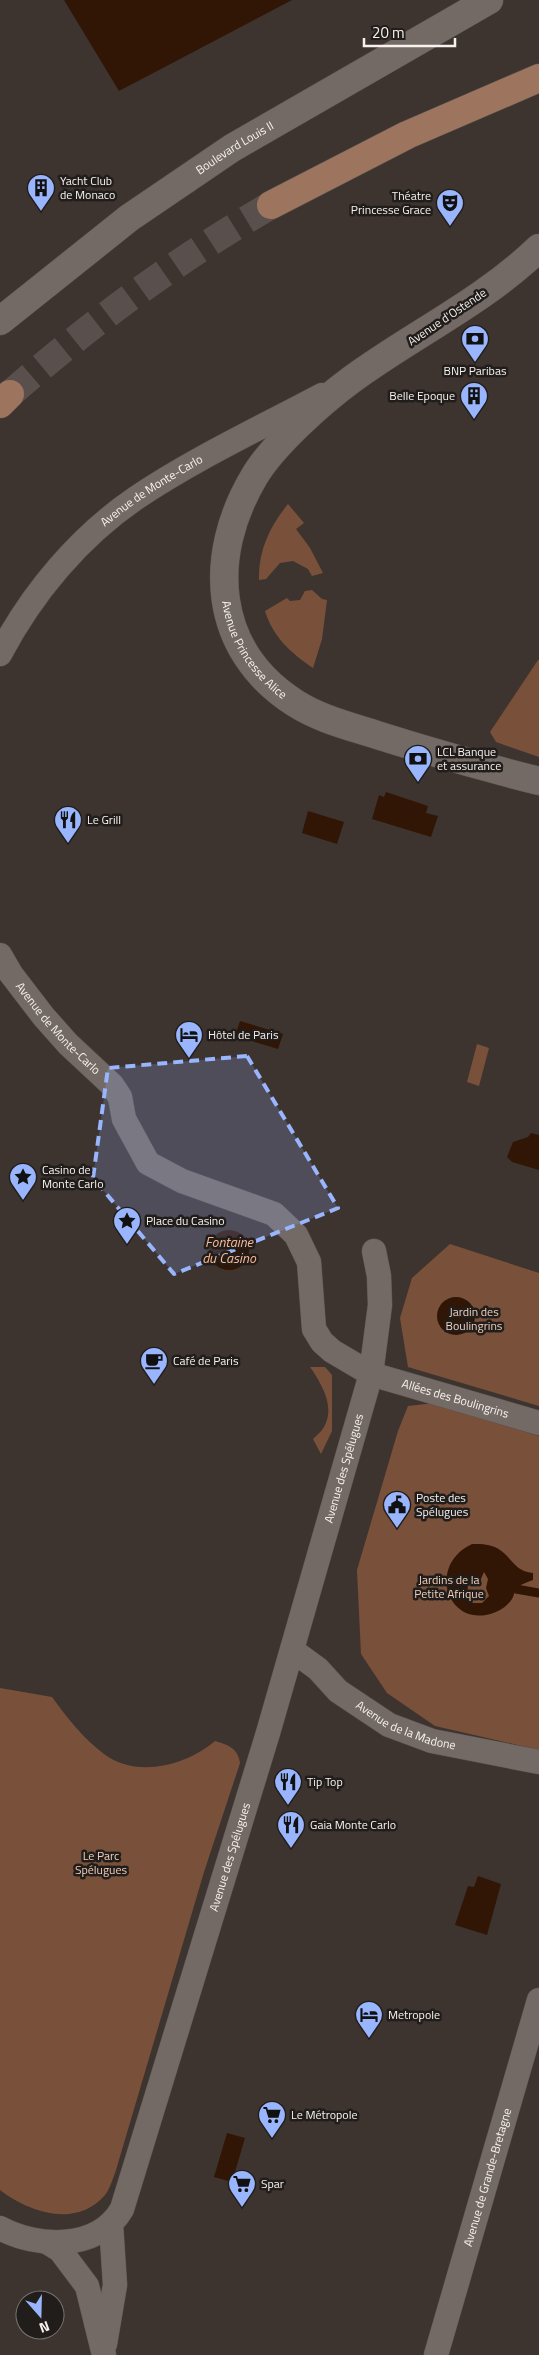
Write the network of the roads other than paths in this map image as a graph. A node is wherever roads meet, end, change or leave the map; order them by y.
1 (489, 0) edge
2 (539, 78) edge
3 (271, 205) tunnel mouth
4 (539, 248) edge
5 (0, 321) edge
6 (350, 380) joint
7 (274, 435) junction
8 (0, 654) edge
9 (539, 781) edge
10 (0, 955) edge
11 (120, 1097) joint
12 (374, 1251) dead end
13 (371, 1374) junction
14 (539, 1423) edge
15 (292, 1650) junction
16 (539, 1762) edge
17 (539, 2000) edge
18 (111, 2224) junction
19 (0, 2228) edge
20 (46, 2242) junction
21 (104, 2353) edge
22 (436, 2355) edge

1 - 5 main road, Boulevard Louis II
2 - 3 main road
4 - 6 main road, Avenue d'Ostende
6 - 7 main road, Avenue Princesse Alice
7 - 8 street, Avenue de Monte-Carlo
7 - 9 main road, Avenue Princesse Alice
10 - 11 street, Avenue de Monte-Carlo
11 - 13 street, Allées des Boulingrins
12 - 13 street
13 - 14 street, Allées des Boulingrins
13 - 15 street, Avenue des Spélugues
15 - 16 street, Avenue de la Madone
15 - 18 street, Avenue des Spélugues
17 - 22 street, Avenue de Grande-Bretagne
18 - 20 street, Avenue des Spélugues
18 - 21 street
19 - 20 street, Avenue des Spélugues
20 - 21 street

